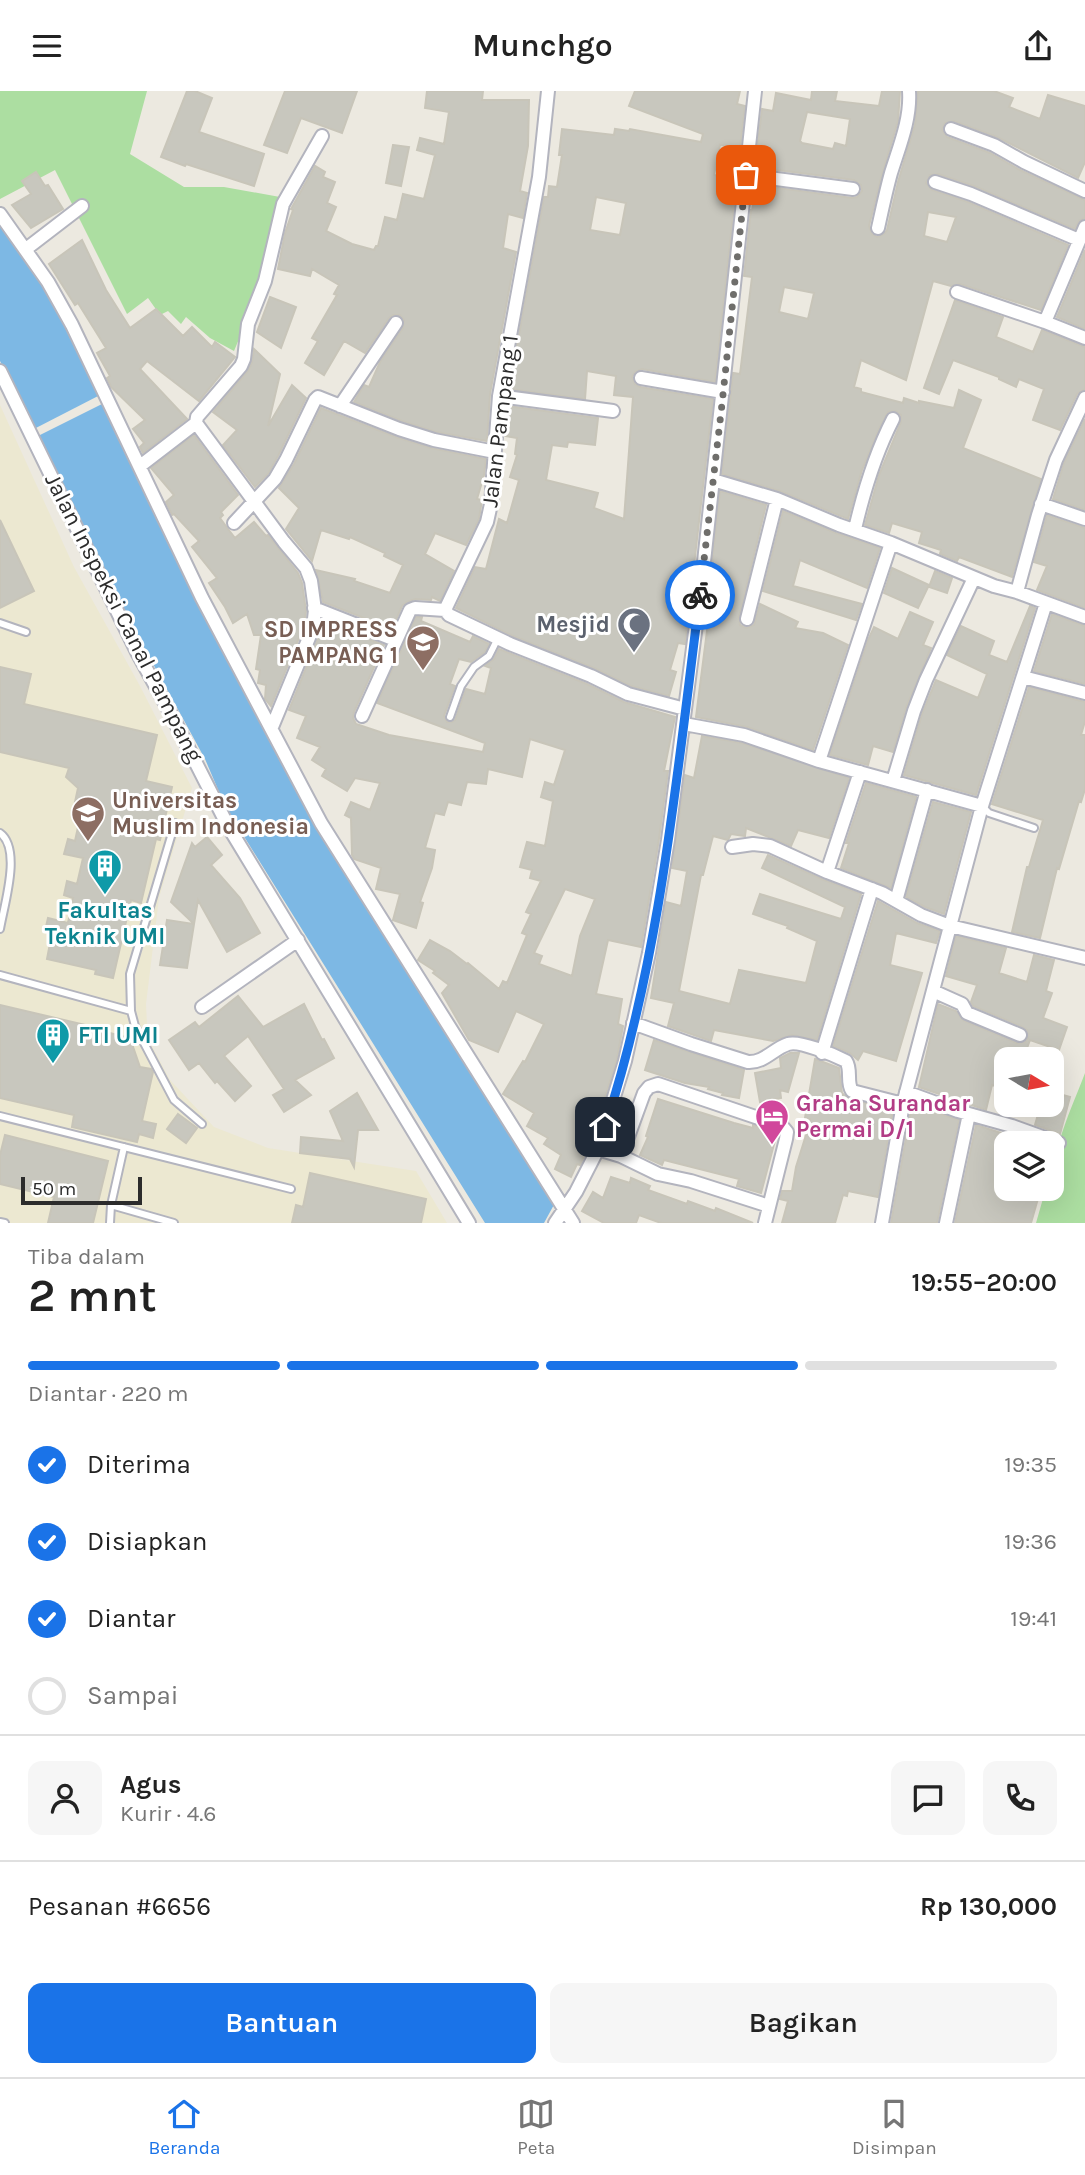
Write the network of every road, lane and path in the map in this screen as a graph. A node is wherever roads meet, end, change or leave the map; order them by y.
1 (548, 91) edge
2 (755, 91) edge
3 (909, 91) edge
4 (951, 129) dead end
5 (322, 136) dead end
6 (746, 175) junction
7 (935, 183) dead end
8 (853, 190) dead end
9 (1085, 191) edge
10 (82, 206) dead end
11 (0, 214) edge
12 (1085, 227) edge
13 (878, 228) dead end
14 (1079, 240) junction
15 (26, 249) junction
16 (957, 292) dead end
17 (1045, 322) junction
18 (396, 323) dead end
19 (1085, 338) edge
20 (0, 371) edge
21 (641, 378) dead end
22 (723, 392) junction
23 (499, 396) junction
24 (1085, 398) edge
25 (341, 406) junction
26 (612, 411) dead end
27 (893, 419) dead end
28 (1080, 420) edge
29 (196, 423) junction
30 (495, 452) junction
31 (140, 466) junction
32 (713, 480) junction
33 (777, 499) junction
34 (254, 502) junction
35 (1041, 504) junction
36 (1085, 519) edge
37 (234, 523) dead end
38 (855, 529) junction
39 (891, 543) junction
40 (974, 577) junction
41 (1017, 592) junction
42 (1046, 603) junction
43 (314, 608) junction
44 (445, 610) junction
45 (1085, 617) edge
46 (747, 619) dead end
47 (0, 623) edge
48 (26, 632) dead end
49 (498, 638) junction
50 (395, 640) junction
51 (1023, 677) junction
52 (1085, 693) edge
53 (685, 709) junction
54 (362, 716) dead end
55 (450, 716) dead end
56 (684, 724) junction
57 (272, 727) junction
58 (819, 761) junction
59 (860, 772) junction
60 (893, 781) junction
61 (927, 790) junction
62 (982, 806) junction
63 (175, 823) dead end
64 (1034, 828) dead end
65 (0, 833) edge
66 (732, 847) dead end
67 (827, 873) junction
68 (872, 889) junction
69 (896, 901) junction
70 (950, 926) junction
71 (0, 929) edge
72 (298, 940) junction
73 (1085, 958) edge
74 (0, 975) edge
75 (933, 991) junction
76 (202, 1007) dead end
77 (131, 1011) junction
78 (633, 1023) junction
79 (1020, 1035) dead end
80 (822, 1053) junction
81 (905, 1098) junction
82 (969, 1114) junction
83 (0, 1116) edge
84 (202, 1124) dead end
85 (1027, 1131) edge
86 (124, 1147) junction
87 (598, 1149) junction
88 (621, 1156) junction
89 (290, 1189) dead end
90 (111, 1205) junction
91 (769, 1206) junction
92 (560, 1215) edge
93 (110, 1223) edge
94 (174, 1223) edge
95 (468, 1223) edge
96 (573, 1223) edge
97 (765, 1223) edge
98 (882, 1223) edge
99 (946, 1223) edge

1 - 23 street, Jalan Pampang 1
2 - 6 street
3 - 13 street
4 - 9 street
5 - 29 street
6 - 8 street
6 - 22 street
7 - 14 street
10 - 15 street
11 - 15 street
12 - 14 street
14 - 17 street
15 - 31 street
16 - 17 street
17 - 19 street
18 - 25 street
20 - 72 street, Jalan Inspeksi Canal Pampang
21 - 22 street
22 - 32 street
23 - 26 street
23 - 30 street, Jalan Pampang 1
24 - 28 street
25 - 30 street
25 - 34 street
27 - 38 street
28 - 35 street
29 - 31 street
29 - 34 street
30 - 44 street, Jalan Pampang 1
31 - 57 street
32 - 33 street
32 - 53 street
33 - 38 street
33 - 46 street
34 - 37 street
34 - 43 street
35 - 36 street
35 - 41 street
38 - 39 street
39 - 40 street
39 - 58 street
40 - 41 street
40 - 60 street
41 - 42 street
42 - 45 street
42 - 51 street
43 - 50 street
43 - 57 street
44 - 49 street
44 - 50 street
47 - 48 lane
49 - 53 street
49 - 55 lane
50 - 54 street
51 - 52 street
51 - 62 street
53 - 56 street
56 - 58 street
56 - 78 street
57 - 92 street
58 - 59 street
59 - 60 street
59 - 67 street
60 - 61 street
61 - 62 street
61 - 69 street
62 - 64 lane
62 - 70 street
63 - 77 lane
65 - 71 lane
66 - 67 street
67 - 68 street
68 - 69 street
68 - 80 street
69 - 70 street
70 - 73 street
70 - 75 street
72 - 76 street
72 - 95 street, Jalan Inspeksi Canal Pampang
74 - 77 lane
75 - 79 street
75 - 81 street
77 - 84 lane
78 - 80 street
78 - 87 street
80 - 81 street
81 - 82 street
81 - 98 street
82 - 85 street
82 - 99 street
83 - 86 lane
86 - 89 lane
86 - 90 lane
87 - 88 street
87 - 92 street
88 - 91 street
88 - 91 street
90 - 93 lane
90 - 94 lane
91 - 97 street
92 - 96 street

